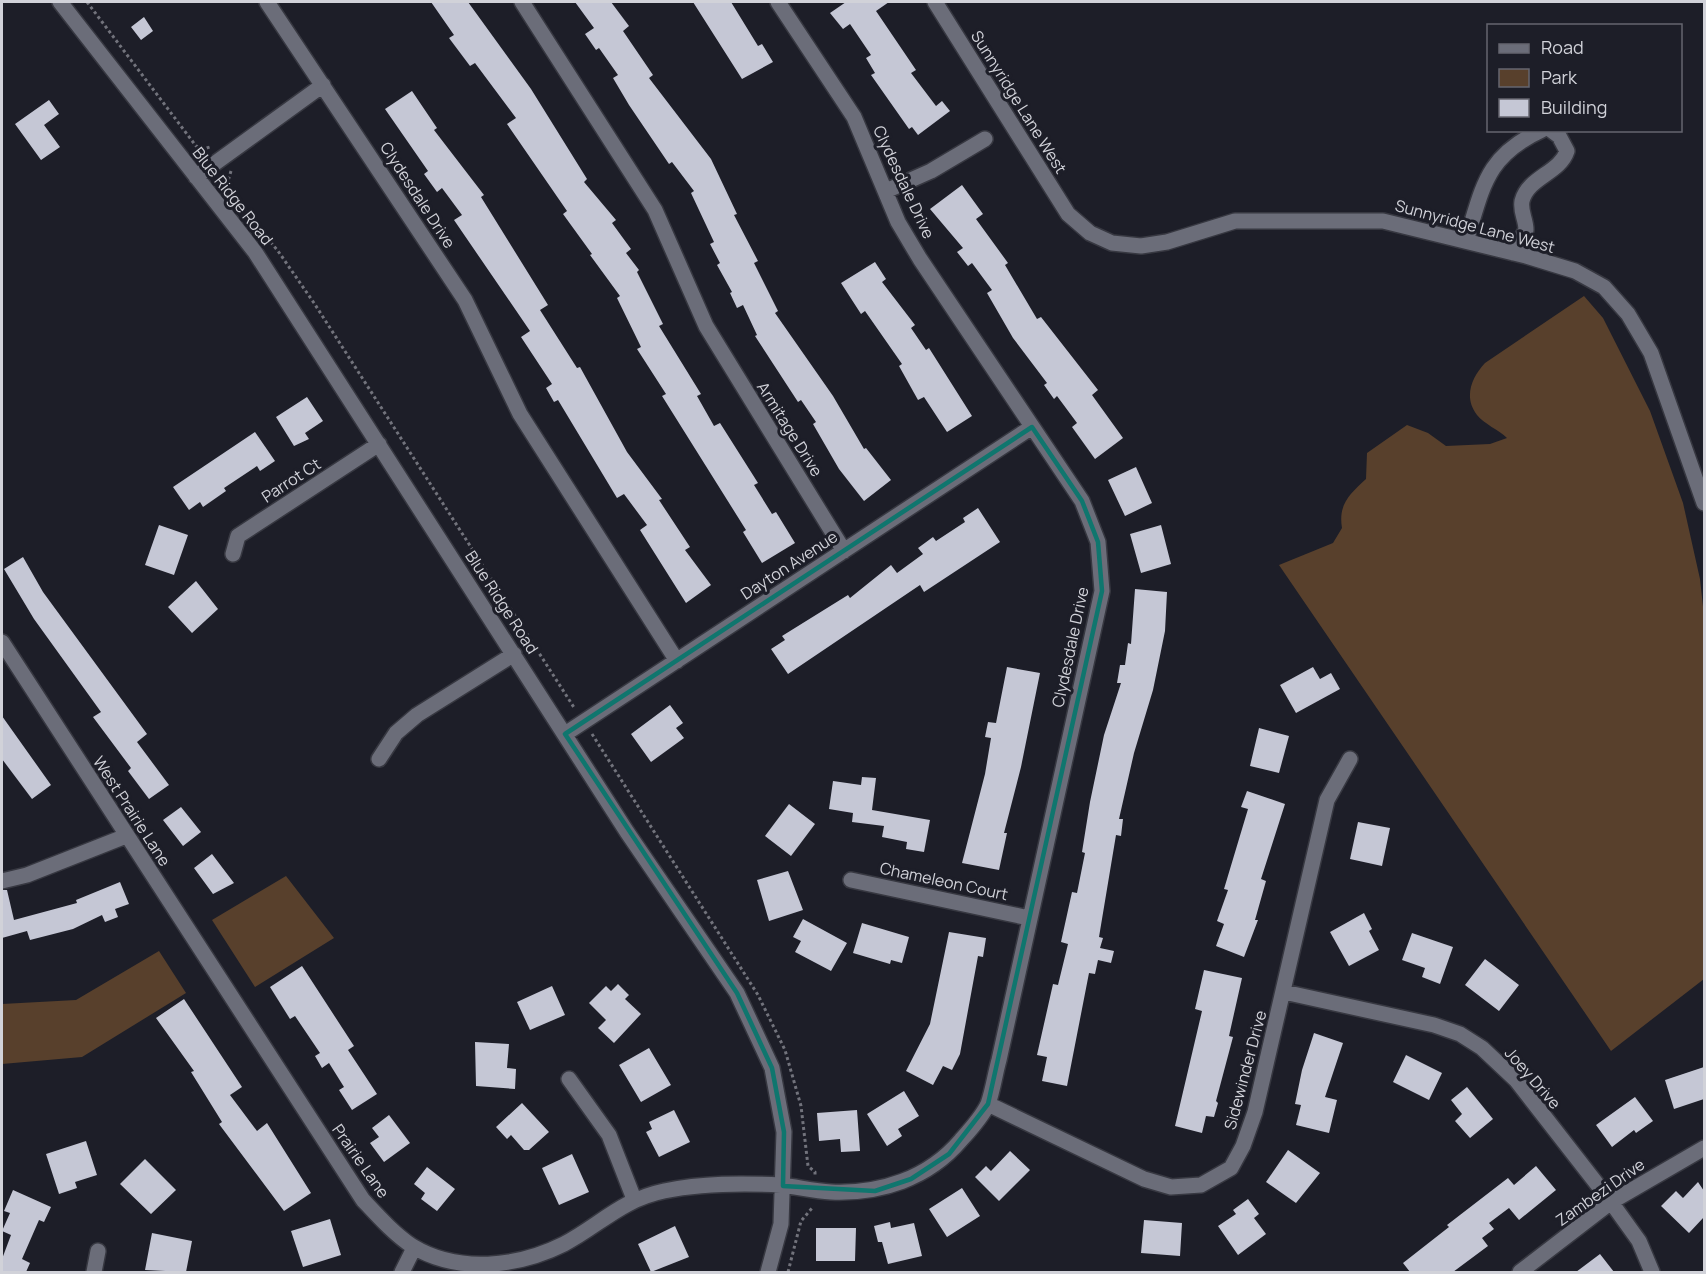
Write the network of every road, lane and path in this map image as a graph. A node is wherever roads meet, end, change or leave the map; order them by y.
1 (60, 2) edge
2 (267, 2) edge
3 (522, 2) edge
4 (778, 2) edge
5 (935, 2) edge
6 (323, 85) junction
7 (1539, 132) edge
8 (1554, 132) edge
9 (985, 139) dead end
10 (196, 177) junction
11 (886, 191) junction
12 (1466, 242) junction
13 (1514, 253) junction
14 (1032, 427) junction
15 (379, 444) junction
16 (1704, 503) edge
17 (844, 551) junction
18 (233, 554) dead end
19 (2, 642) edge
20 (514, 654) junction
21 (677, 661) junction
22 (566, 734) junction
23 (379, 759) dead end
24 (1350, 759) dead end
25 (126, 836) junction
26 (851, 880) dead end
27 (2, 881) edge
28 (1029, 918) junction
29 (1284, 992) junction
30 (234, 999) joint
31 (569, 1079) dead end
32 (988, 1104) junction
33 (1704, 1149) edge
34 (783, 1186) junction
35 (634, 1199) junction
36 (1611, 1202) junction
37 (414, 1248) junction
38 (98, 1251) dead end
39 (94, 1272) edge
40 (402, 1272) edge
41 (768, 1272) edge
42 (1520, 1272) edge
43 (1652, 1272) edge

1 - 10 street, Blue Ridge Road
2 - 6 street, Clydesdale Drive
3 - 17 street, Armitage Drive
4 - 11 street, Clydesdale Drive
5 - 12 street, Sunnyridge Lane West
6 - 10 street
6 - 21 street, Clydesdale Drive
7 - 12 street
8 - 13 street
9 - 11 street
10 - 15 street, Blue Ridge Road
11 - 14 street, Clydesdale Drive
12 - 13 street, Sunnyridge Lane West
13 - 16 street, Sunnyridge Lane West
14 - 17 street, Dayton Avenue
14 - 28 street, Clydesdale Drive
15 - 18 street, Parrot Ct
15 - 20 street, Blue Ridge Road
17 - 21 street, Dayton Avenue
19 - 25 street, West Prairie Lane
20 - 22 street, Blue Ridge Road
20 - 23 street
21 - 22 street, Dayton Avenue
22 - 34 street, Blue Ridge Road
24 - 29 street, Sidewinder Drive
25 - 27 street
25 - 30 street, West Prairie Lane
26 - 28 street, Chameleon Court
28 - 32 street, Clydesdale Drive
29 - 32 street, Sidewinder Drive
29 - 36 street, Joey Drive
30 - 37 street, Prairie Lane
31 - 35 street
32 - 34 street, Clydesdale Drive
33 - 36 street, Zambezi Drive
34 - 35 street, Prairie Lane
34 - 41 street, Blue Ridge Road
35 - 37 street, Prairie Lane
36 - 42 street, Zambezi Drive
36 - 43 street, Joey Drive
37 - 40 street
38 - 39 street

